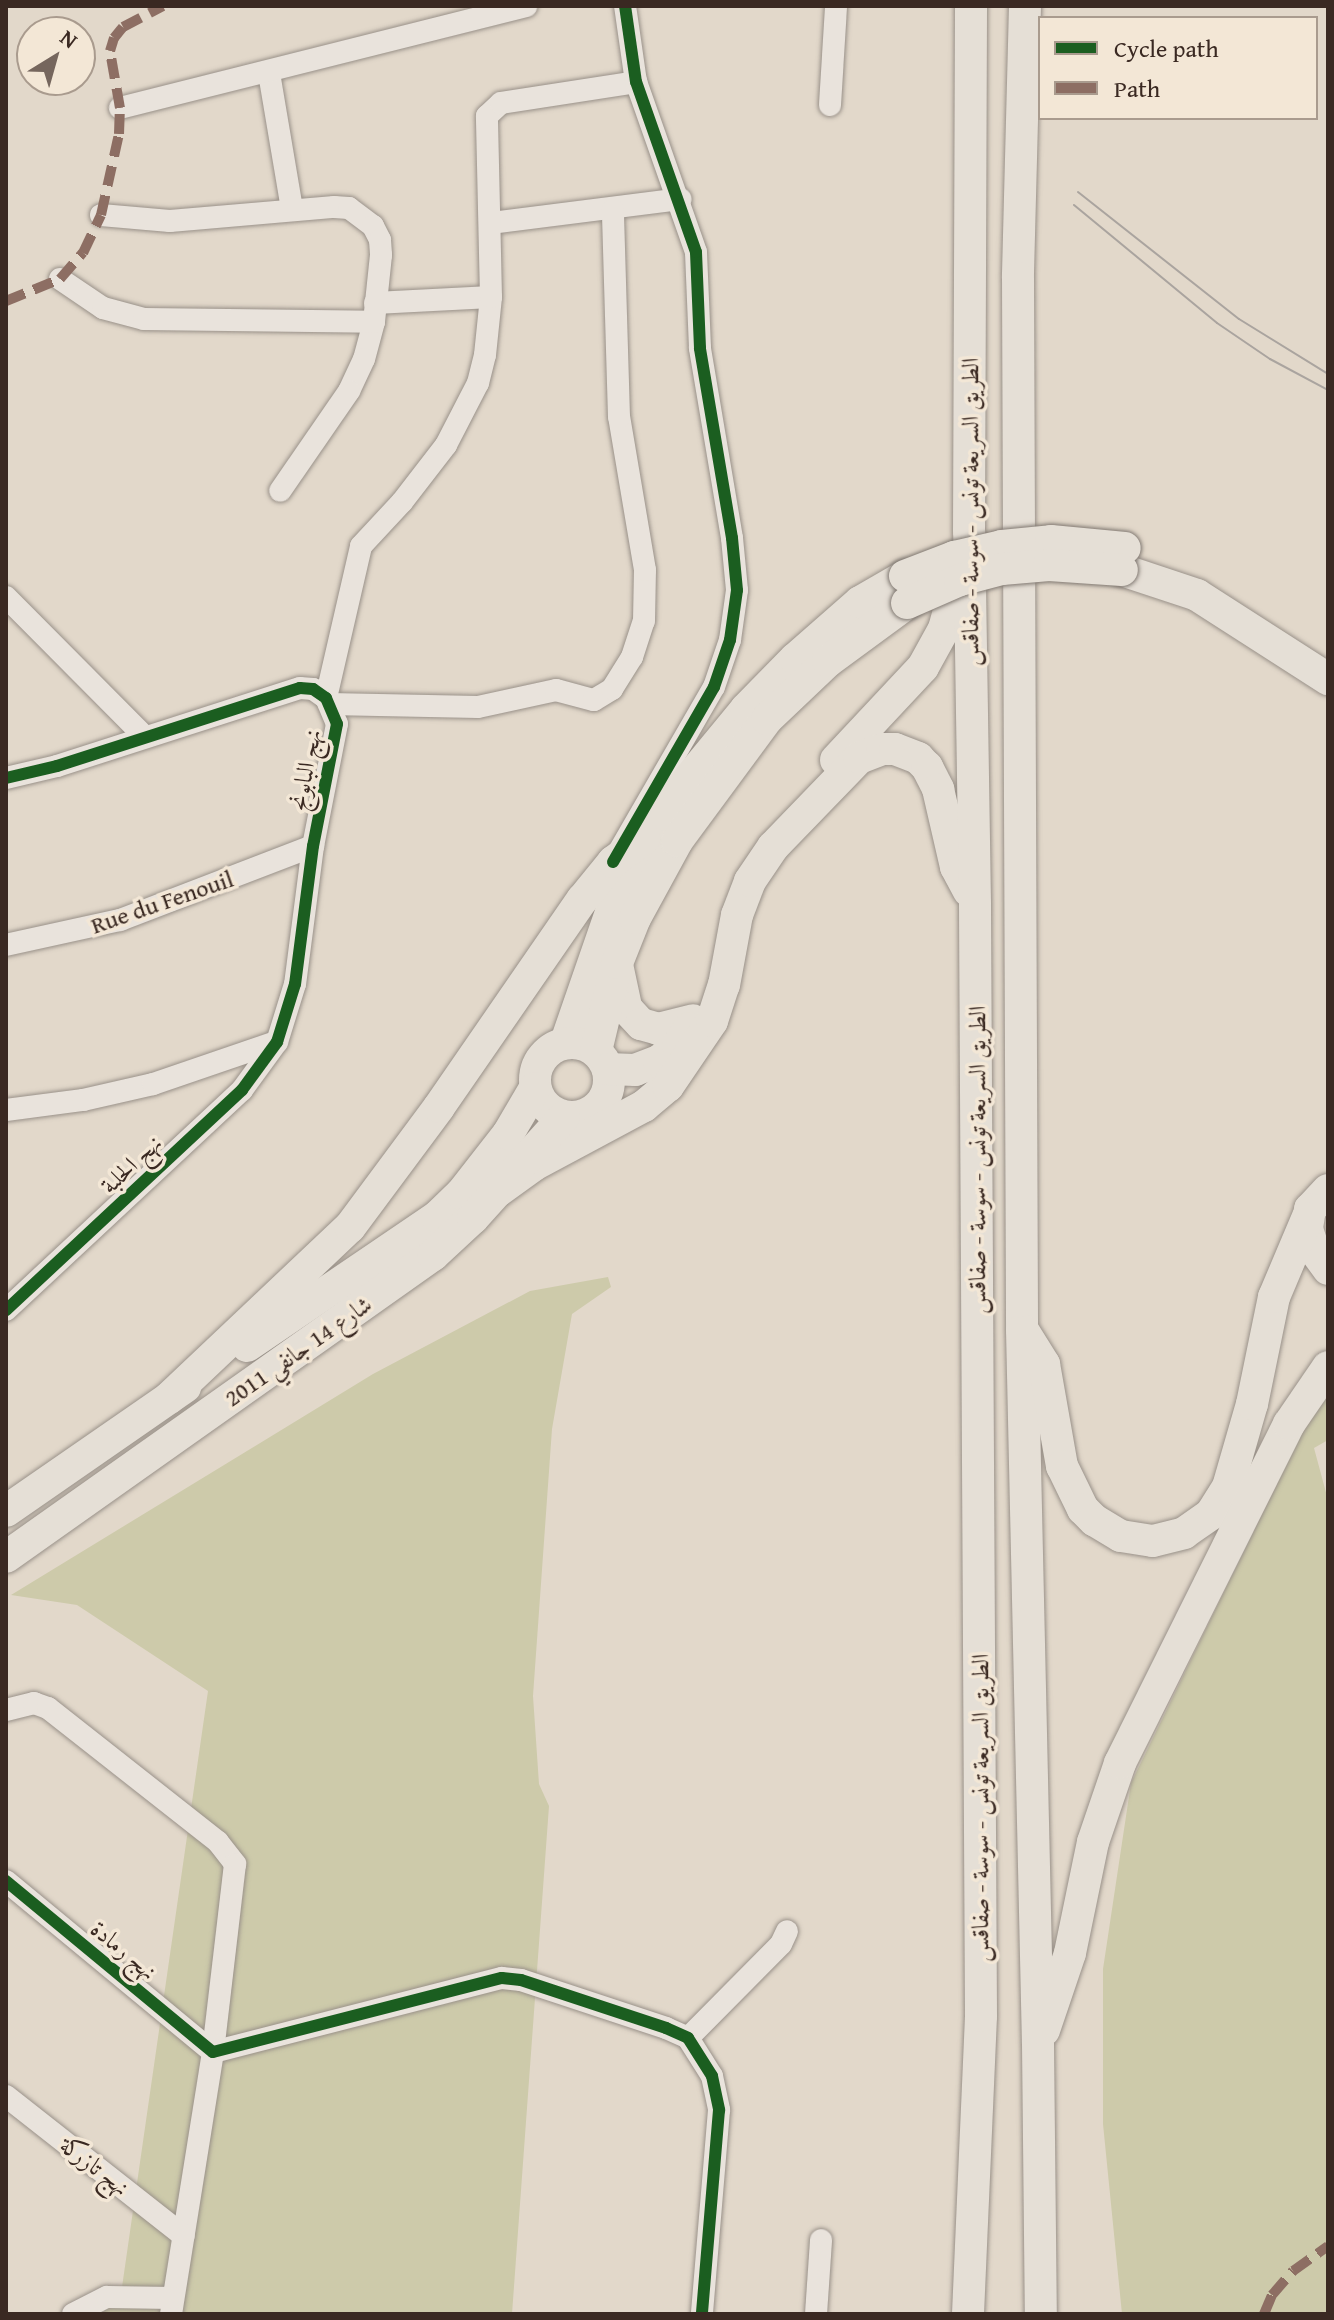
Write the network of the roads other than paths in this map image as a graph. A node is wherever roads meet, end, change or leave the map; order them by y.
1 (526, 6) edge
2 (625, 6) edge
3 (836, 6) edge
4 (971, 6) edge
5 (1025, 6) edge
6 (269, 73) junction
7 (636, 82) junction
8 (830, 105) dead end
9 (120, 108) dead end
10 (680, 199) junction
11 (292, 209) junction
12 (613, 210) junction
13 (101, 215) dead end
14 (491, 223) junction
15 (60, 279) dead end
16 (491, 297) junction
17 (374, 312) junction
18 (280, 491) dead end
19 (969, 531) junction
20 (1124, 559) junction
21 (906, 590) junction
22 (11, 606) edge
23 (1328, 652) edge
24 (1328, 679) edge
25 (328, 701) junction
26 (145, 737) junction
27 (6, 778) edge
28 (644, 839) junction
29 (313, 846) junction
30 (613, 862) junction
31 (975, 904) junction
32 (6, 945) edge
33 (617, 963) junction
34 (693, 1020) junction
35 (277, 1042) junction
36 (590, 1054) junction
37 (222, 1063) junction
38 (535, 1088) junction
39 (242, 1090) junction
40 (6, 1110) edge
41 (564, 1117) junction
42 (498, 1191) junction
43 (1321, 1195) edge
44 (1328, 1269) edge
45 (6, 1310) edge
46 (1022, 1330) junction
47 (1328, 1367) edge
48 (169, 1398) junction
49 (6, 1511) edge
50 (6, 1557) edge
51 (6, 1710) edge
52 (6, 1881) edge
53 (787, 1931) dead end
54 (688, 2038) junction
55 (1038, 2044) junction
56 (213, 2052) junction
57 (6, 2096) edge
58 (184, 2236) junction
59 (821, 2240) dead end
60 (172, 2306) edge
61 (73, 2314) edge
62 (702, 2314) edge
63 (816, 2314) edge
64 (968, 2314) edge
65 (1041, 2314) edge

1 - 6 street
2 - 7 street
3 - 8 street
4 - 19 highway, الطريق السريعة تونس - سوسة - صفاقس
5 - 46 highway, الطريق السريعة تونس - سوسة - صفاقس
6 - 9 street
6 - 11 street
7 - 10 street
7 - 14 street
10 - 12 street
10 - 30 street
11 - 13 street
11 - 17 street
12 - 14 street
12 - 25 street
14 - 16 street
15 - 17 street
16 - 17 street
16 - 25 street
17 - 18 street
19 - 31 highway, الطريق السريعة تونس - سوسة - صفاقس
19 - 34 highway
20 - 21 highway, bridge
20 - 23 highway
20 - 24 highway
21 - 28 highway
21 - 33 highway
22 - 26 street
25 - 26 street, نهج البابونج
25 - 29 street, نهج البابونج
26 - 27 street, نهج البابونج
28 - 30 highway
28 - 36 highway
29 - 32 street, Rue du Fenouil
29 - 35 street, نهج البابونج
30 - 48 highway
31 - 42 highway
31 - 64 highway, الطريق السريعة تونس - سوسة - صفاقس
33 - 34 highway
33 - 36 highway
34 - 36 highway
35 - 37 street
35 - 39 street, نهج الحلبة
36 - 38 highway, شارع 14 جانفي 2011
36 - 41 highway, شارع 14 جانفي 2011
37 - 39 street
37 - 40 street
38 - 41 highway
38 - 48 highway, شارع 14 جانفي 2011
39 - 45 street, نهج الحلبة
41 - 42 highway, شارع 14 جانفي 2011
42 - 50 highway, شارع 14 جانفي 2011
43 - 44 highway
43 - 46 highway
46 - 55 highway, الطريق السريعة تونس - سوسة - صفاقس
47 - 55 highway
48 - 49 highway, شارع 14 جانفي 2011
51 - 56 street
52 - 56 street, نهج رمادة
53 - 54 street
54 - 56 street
54 - 62 street
55 - 65 highway, الطريق السريعة تونس - سوسة - صفاقس
56 - 58 street
57 - 58 street, نهج تازركة
58 - 60 street
59 - 63 street
60 - 61 street

